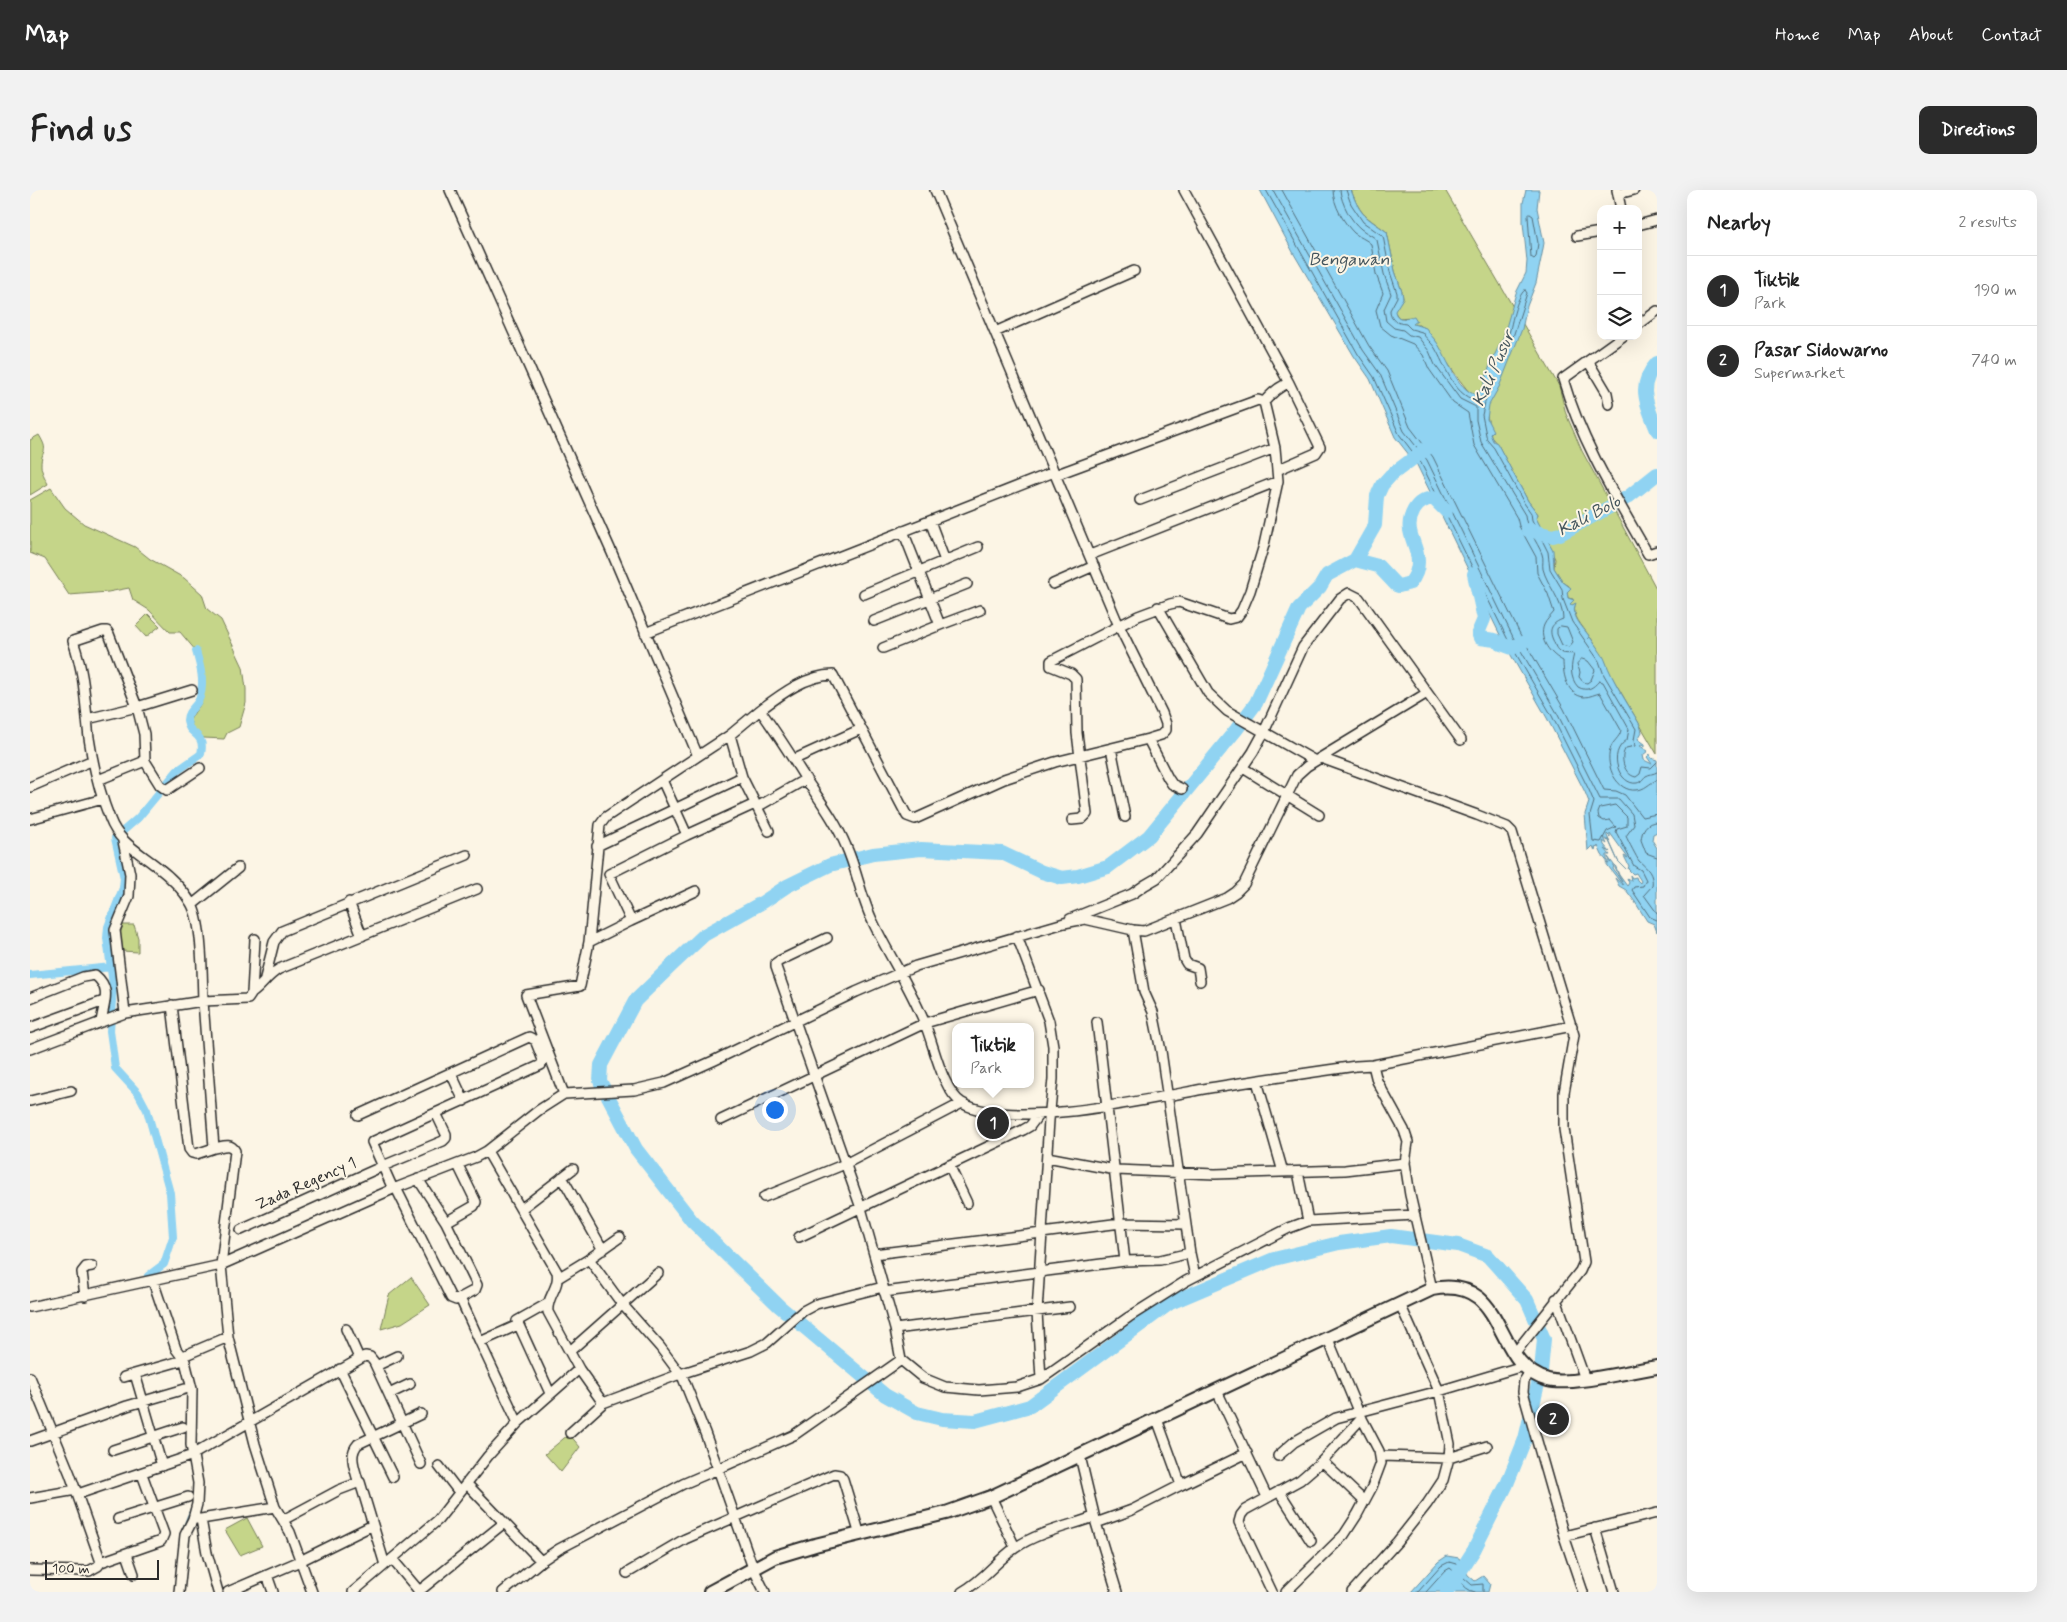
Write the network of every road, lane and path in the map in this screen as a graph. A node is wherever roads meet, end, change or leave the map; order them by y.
1 (450, 190) edge
2 (935, 190) edge
3 (1184, 190) edge
4 (1634, 190) edge
5 (1618, 192) edge
6 (1620, 205) edge
7 (1657, 220) edge
8 (1642, 224) edge
9 (1597, 233) edge
10 (1577, 236) dead end
11 (1134, 272) dead end
12 (1657, 312) edge
13 (1642, 322) edge
14 (995, 332) junction
15 (1617, 340) edge
16 (1588, 361) junction
17 (1289, 383) junction
18 (1264, 402) junction
19 (1609, 404) dead end
20 (1275, 448) junction
21 (1277, 470) junction
22 (1055, 473) junction
23 (1278, 481) junction
24 (1140, 500) dead end
25 (930, 521) junction
26 (904, 531) junction
27 (978, 547) dead end
28 (1657, 551) edge
29 (1090, 555) junction
30 (945, 561) junction
31 (1094, 566) junction
32 (919, 571) junction
33 (967, 584) dead end
34 (1053, 584) dead end
35 (864, 594) dead end
36 (930, 599) junction
37 (1158, 607) junction
38 (980, 610) dead end
39 (874, 621) dead end
40 (940, 625) junction
41 (1119, 626) junction
42 (645, 633) junction
43 (883, 648) dead end
44 (192, 690) dead end
45 (1427, 693) junction
46 (137, 707) junction
47 (760, 710) junction
48 (87, 719) junction
49 (861, 729) junction
50 (1264, 732) junction
51 (730, 735) junction
52 (1148, 739) junction
53 (1461, 740) dead end
54 (1111, 748) junction
55 (698, 756) junction
56 (1080, 756) junction
57 (795, 759) junction
58 (93, 760) junction
59 (1318, 760) junction
60 (146, 761) junction
61 (200, 768) dead end
62 (1243, 768) junction
63 (742, 777) junction
64 (806, 779) junction
65 (98, 780) junction
66 (662, 780) junction
67 (30, 787) edge
68 (1182, 789) dead end
69 (1287, 794) junction
70 (103, 799) junction
71 (756, 805) junction
72 (676, 809) junction
73 (1319, 815) dead end
74 (1125, 817) dead end
75 (30, 819) edge
76 (1072, 820) dead end
77 (769, 831) dead end
78 (687, 835) junction
79 (121, 838) junction
80 (597, 846) junction
81 (468, 855) dead end
82 (238, 868) dead end
83 (609, 874) junction
84 (594, 878) junction
85 (477, 889) dead end
86 (696, 891) dead end
87 (349, 902) junction
88 (192, 904) junction
89 (1176, 919) junction
90 (632, 921) junction
91 (1064, 923) junction
92 (1133, 930) junction
93 (362, 936) junction
94 (1017, 936) junction
95 (827, 938) dead end
96 (255, 939) dead end
97 (589, 942) junction
98 (902, 973) junction
99 (265, 978) junction
100 (1200, 981) dead end
101 (1039, 990) junction
102 (252, 992) junction
103 (30, 998) edge
104 (104, 1000) junction
105 (204, 1001) junction
106 (172, 1004) junction
107 (122, 1014) junction
108 (105, 1020) junction
109 (796, 1020) junction
110 (1098, 1022) dead end
111 (925, 1023) junction
112 (1572, 1026) junction
113 (30, 1028) edge
114 (30, 1049) edge
115 (1373, 1065) junction
116 (451, 1073) junction
117 (813, 1075) junction
118 (1257, 1081) junction
119 (71, 1090) dead end
120 (564, 1094) junction
121 (1169, 1095) junction
122 (30, 1101) edge
123 (464, 1101) junction
124 (962, 1103) junction
125 (1107, 1107) junction
126 (436, 1113) junction
127 (1050, 1113) junction
128 (1039, 1114) junction
129 (358, 1115) dead end
130 (721, 1120) dead end
131 (214, 1148) junction
132 (487, 1151) junction
133 (1047, 1157) junction
134 (1405, 1163) junction
135 (845, 1164) junction
136 (949, 1165) junction
137 (383, 1166) junction
138 (458, 1166) junction
139 (573, 1169) dead end
140 (1116, 1170) junction
141 (1178, 1171) junction
142 (1283, 1172) junction
143 (1298, 1172) junction
144 (562, 1177) junction
145 (418, 1178) junction
146 (395, 1188) junction
147 (764, 1198) dead end
148 (967, 1203) dead end
149 (861, 1208) junction
150 (521, 1209) junction
151 (1415, 1215) junction
152 (1308, 1221) junction
153 (446, 1222) junction
154 (1121, 1223) junction
155 (1185, 1224) junction
156 (241, 1230) dead end
157 (1042, 1233) junction
158 (620, 1237) dead end
159 (799, 1237) dead end
160 (603, 1250) junction
161 (1190, 1253) junction
162 (874, 1254) junction
163 (589, 1259) junction
164 (1125, 1261) junction
165 (221, 1265) junction
166 (92, 1266) dead end
167 (658, 1273) dead end
168 (1039, 1274) junction
169 (1195, 1276) junction
170 (558, 1278) junction
171 (153, 1281) junction
172 (884, 1290) junction
173 (1432, 1290) junction
174 (85, 1296) junction
175 (460, 1298) junction
176 (1556, 1299) junction
177 (547, 1304) junction
178 (622, 1304) junction
179 (1400, 1304) junction
180 (30, 1307) edge
181 (1070, 1307) dead end
182 (1037, 1312) junction
183 (518, 1325) junction
184 (346, 1329) dead end
185 (895, 1329) junction
186 (228, 1337) junction
187 (1328, 1339) junction
188 (480, 1342) junction
189 (570, 1350) junction
190 (1514, 1354) junction
191 (397, 1356) dead end
192 (359, 1358) junction
193 (181, 1359) junction
194 (901, 1360) junction
195 (376, 1366) junction
196 (1657, 1367) edge
197 (340, 1369) junction
198 (579, 1369) junction
199 (1529, 1371) junction
200 (135, 1374) junction
201 (680, 1374) junction
202 (30, 1377) edge
203 (124, 1377) dead end
204 (1041, 1379) junction
205 (1585, 1379) junction
206 (410, 1384) dead end
207 (185, 1388) dead end
208 (1217, 1390) junction
209 (1439, 1391) junction
210 (550, 1393) junction
211 (389, 1394) junction
212 (143, 1402) junction
213 (604, 1403) junction
214 (421, 1414) dead end
215 (1360, 1414) junction
216 (1157, 1419) junction
217 (250, 1422) junction
218 (402, 1422) junction
219 (518, 1423) junction
220 (183, 1427) dead end
221 (53, 1432) junction
222 (570, 1433) dead end
223 (373, 1437) junction
224 (153, 1438) junction
225 (30, 1440) edge
226 (1487, 1446) dead end
227 (113, 1450) dead end
228 (1247, 1453) junction
229 (1080, 1456) junction
230 (1278, 1456) dead end
231 (1381, 1456) junction
232 (189, 1457) junction
233 (1449, 1458) junction
234 (1322, 1461) junction
235 (421, 1464) dead end
236 (162, 1466) junction
237 (439, 1466) dead end
238 (718, 1469) junction
239 (142, 1474) junction
240 (393, 1477) dead end
241 (358, 1481) junction
242 (466, 1483) junction
243 (1181, 1486) junction
244 (1279, 1491) junction
245 (77, 1492) junction
246 (459, 1492) junction
247 (188, 1497) dead end
248 (991, 1497) junction
249 (1267, 1497) junction
250 (30, 1498) edge
251 (1364, 1501) junction
252 (275, 1507) junction
253 (154, 1508) junction
254 (1657, 1513) edge
255 (735, 1517) junction
256 (118, 1519) dead end
257 (197, 1519) junction
258 (283, 1520) junction
259 (1095, 1520) junction
260 (504, 1523) junction
261 (372, 1525) junction
262 (1595, 1528) junction
263 (860, 1535) junction
264 (1564, 1536) junction
265 (1311, 1541) dead end
266 (1015, 1548) junction
267 (127, 1554) junction
268 (300, 1561) junction
269 (541, 1561) junction
270 (100, 1562) junction
271 (389, 1562) junction
272 (753, 1568) junction
273 (30, 1570) edge
274 (627, 1573) dead end
275 (134, 1574) dead end
276 (267, 1575) junction
277 (179, 1592) edge
278 (218, 1592) edge
279 (228, 1592) edge
280 (273, 1592) edge
281 (312, 1592) edge
282 (353, 1592) edge
283 (419, 1592) edge
284 (503, 1592) edge
285 (710, 1592) edge
286 (765, 1592) edge
287 (962, 1592) edge
288 (1117, 1592) edge
289 (1272, 1592) edge
290 (1286, 1592) edge
291 (1352, 1592) edge
292 (1583, 1592) edge
293 (1614, 1592) edge

1 - 42 street
2 - 14 street
3 - 17 street
4 - 5 street
5 - 6 street
7 - 8 street
9 - 10 street
11 - 14 street
12 - 13 street
14 - 22 street
15 - 16 street
16 - 19 street
16 - 28 street
17 - 18 street
17 - 21 street
18 - 20 street
18 - 22 street
20 - 21 street
20 - 24 street
21 - 23 street
22 - 25 street
22 - 29 street
23 - 29 street
23 - 37 street
25 - 26 street
25 - 30 street
26 - 32 street
26 - 42 street
27 - 30 street
29 - 31 street
30 - 32 street
31 - 34 street
31 - 41 street
32 - 35 street
32 - 36 street
33 - 36 street
36 - 39 street
36 - 40 street
37 - 41 street
37 - 50 street
38 - 40 street
40 - 43 street
41 - 52 street
41 - 56 street
42 - 55 street
44 - 46 street
45 - 50 street
45 - 53 street
45 - 59 street
46 - 48 street
46 - 48 street
46 - 60 street
47 - 49 street
47 - 51 street
47 - 57 street
48 - 58 street
49 - 56 street
49 - 57 street
50 - 59 street
50 - 62 street
51 - 55 street
51 - 63 street
52 - 54 street
52 - 68 street
54 - 56 street
54 - 74 street
55 - 66 street
56 - 76 street
57 - 64 street
58 - 65 street
58 - 67 street
59 - 69 street
59 - 112 street
60 - 61 street
60 - 65 street
62 - 69 street
62 - 91 street
63 - 71 street
63 - 72 street
64 - 71 street
64 - 98 street
65 - 70 street
66 - 72 street
66 - 80 street
69 - 73 street
69 - 89 street
70 - 75 street
70 - 79 street
71 - 77 street
71 - 78 street
72 - 78 street
72 - 80 street
78 - 83 street
79 - 88 street
79 - 107 street
80 - 84 street
81 - 87 street
82 - 88 street
83 - 84 street
83 - 90 street
84 - 97 street
85 - 93 street
86 - 90 street
87 - 93 street
87 - 99 street
88 - 105 street
89 - 92 street
89 - 100 street
90 - 97 street
91 - 92 street
91 - 94 street
92 - 121 street
93 - 99 street
94 - 98 street
94 - 101 street
95 - 109 street
96 - 102 street
97 - 120 street
98 - 109 street
98 - 111 street
99 - 102 street
101 - 111 street
101 - 127 street
102 - 105 street
103 - 104 street
104 - 108 street
104 - 113 street
105 - 106 street
105 - 131 street
106 - 107 street
106 - 131 street
107 - 108 street
108 - 114 street
109 - 117 street
109 - 120 street
110 - 125 street
111 - 117 street
111 - 124 street
112 - 115 street
112 - 176 street
115 - 118 street
115 - 134 street
116 - 123 street
116 - 123 street, Zada Regency 1
116 - 129 street, Zada Regency 1
117 - 130 street
117 - 135 street
118 - 121 street
118 - 142 street
119 - 122 street
120 - 132 street
121 - 125 street
121 - 141 street
123 - 126 street, Zada Regency 1
124 - 128 street
124 - 135 street
125 - 127 street
125 - 140 street
126 - 137 street, Zada Regency 1
126 - 137 street, Zada Regency 1
127 - 128 street
127 - 133 street
128 - 136 street
131 - 165 street
132 - 138 street
132 - 150 street
133 - 140 street
133 - 157 street
134 - 143 street
134 - 151 street
135 - 147 street
135 - 149 street
136 - 148 street
136 - 149 street
137 - 146 street, Zada Regency 1
137 - 156 street, Zada Regency 1
138 - 145 street
138 - 153 street
139 - 144 street
140 - 141 street
140 - 154 street
141 - 142 street
141 - 155 street
142 - 143 street
143 - 152 street
144 - 150 street
144 - 160 street
145 - 146 street
145 - 153 street
146 - 165 street
146 - 175 street, Zada Regency 1
149 - 159 street
149 - 162 street
150 - 170 street
151 - 152 street
151 - 173 street
152 - 169 street
153 - 175 street
154 - 155 street
154 - 157 street
154 - 164 street
155 - 161 street
157 - 162 street
157 - 168 street
158 - 160 street
160 - 163 street
161 - 164 street
161 - 169 street
162 - 172 street
163 - 170 street
163 - 178 street
164 - 168 street
165 - 171 street
165 - 186 street
166 - 174 street
167 - 178 street
168 - 172 street
168 - 182 street
169 - 204 street
170 - 177 street
171 - 174 street
171 - 193 street
172 - 185 street
172 - 201 street
173 - 179 street
173 - 190 street
174 - 180 street
175 - 188 street
176 - 190 street
176 - 205 street
177 - 183 street
177 - 189 street
178 - 189 street
178 - 201 street
179 - 187 street
179 - 209 street
181 - 182 street
182 - 185 street
182 - 204 street
183 - 188 street
183 - 210 street
184 - 192 street
185 - 194 street
186 - 193 street
186 - 217 street
187 - 208 street
187 - 215 street
188 - 219 street
189 - 198 street
190 - 199 street
191 - 195 street
192 - 195 street
192 - 197 street
193 - 200 street
193 - 232 street
194 - 204 street
194 - 238 street
195 - 211 street
196 - 205 street
197 - 217 street
197 - 223 street
198 - 210 street
198 - 213 street
199 - 205 street
199 - 209 street
199 - 264 street
200 - 203 street
200 - 212 street
201 - 213 street
201 - 238 street
202 - 221 street
206 - 211 street
207 - 212 street
208 - 216 street
208 - 228 street
209 - 215 street
209 - 233 street
210 - 219 street
211 - 218 street
212 - 221 street
212 - 224 street
213 - 222 street
214 - 218 street
215 - 230 street
215 - 231 street
215 - 234 street
216 - 229 street
216 - 243 street
217 - 232 street
217 - 252 street
218 - 223 street
218 - 235 street
219 - 242 street
220 - 224 street
221 - 225 street
221 - 245 street
223 - 240 street
223 - 241 street
224 - 227 street
224 - 236 street
226 - 233 street
228 - 243 street
228 - 249 street
229 - 248 street
229 - 259 street
231 - 233 street
231 - 251 street
232 - 236 street
232 - 257 street
233 - 291 street
234 - 244 street
234 - 251 street
236 - 239 street
237 - 246 street
238 - 255 street
238 - 269 street
239 - 245 street
239 - 253 street
241 - 258 street
241 - 261 street
242 - 246 street
242 - 260 street
243 - 259 street
244 - 249 street
244 - 265 street
245 - 250 street
245 - 270 street
246 - 271 street
247 - 253 street
248 - 263 street
248 - 266 street
249 - 289 street
251 - 290 street
252 - 257 street
252 - 258 street
253 - 256 street
253 - 267 street
254 - 262 street
255 - 263 street
255 - 272 street
255 - 274 street
257 - 277 street
257 - 278 street
258 - 268 street
259 - 266 street
259 - 288 street
260 - 269 street
260 - 283 street
261 - 268 street
261 - 271 street
262 - 264 street
262 - 293 street
263 - 272 street
264 - 292 street
266 - 287 street
267 - 270 street
267 - 275 street
268 - 276 street
268 - 281 street
269 - 284 street
270 - 273 street
271 - 282 street
271 - 283 street
272 - 285 street
272 - 286 street
276 - 279 street
276 - 280 street

